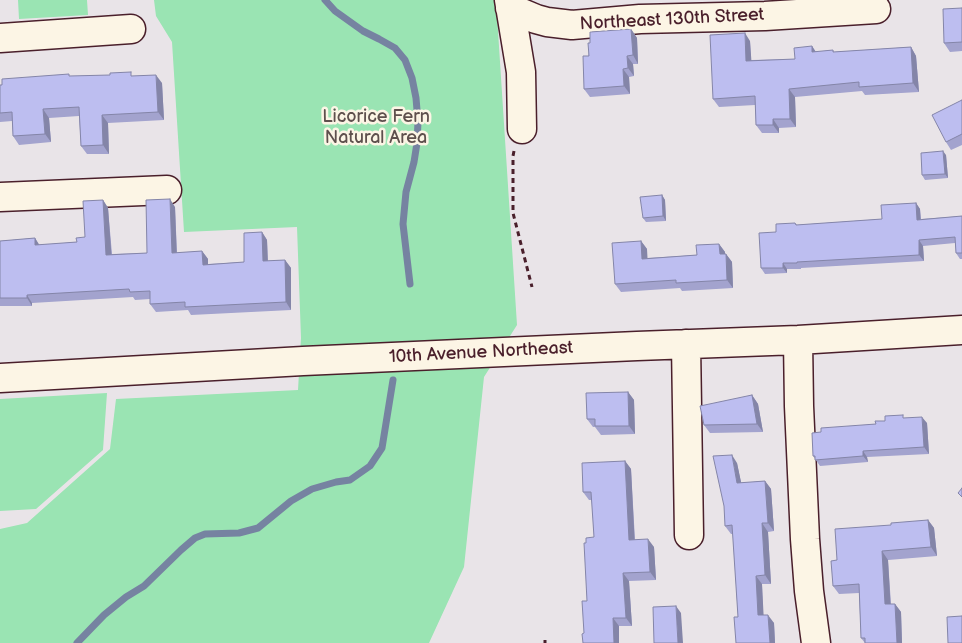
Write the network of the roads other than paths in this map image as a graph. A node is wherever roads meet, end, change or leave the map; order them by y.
1 (510, 4) edge
2 (876, 9) dead end
3 (131, 29) dead end
4 (0, 38) edge
5 (522, 129) road end
6 (167, 190) dead end
7 (0, 197) edge
8 (962, 330) edge
9 (798, 340) junction
10 (686, 344) junction
11 (0, 378) edge
12 (688, 535) dead end
13 (816, 643) edge

1 - 2 street, Northeast 130th Street
1 - 5 street
3 - 4 street
6 - 7 street
8 - 9 street, 10th Avenue Northeast
9 - 10 street, 10th Avenue Northeast
9 - 13 street
10 - 11 street, 10th Avenue Northeast
10 - 12 street

